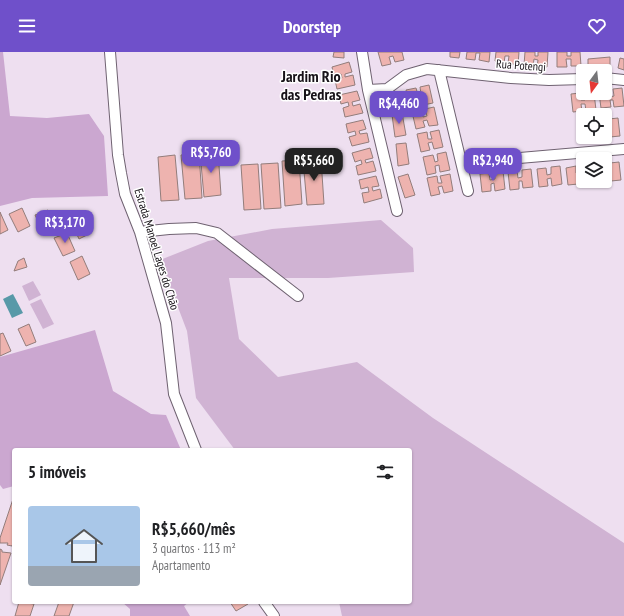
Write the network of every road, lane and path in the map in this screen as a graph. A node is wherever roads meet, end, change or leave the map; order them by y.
1 (110, 52) edge
2 (362, 52) edge
3 (438, 70) junction
4 (576, 79) edge
5 (612, 79) edge
6 (624, 80) edge
7 (368, 90) junction
8 (624, 149) edge
9 (462, 164) junction
10 (468, 191) dead end
11 (397, 212) dead end
12 (140, 232) junction
13 (260, 268) junction
14 (287, 279) dead end
15 (298, 296) dead end
16 (195, 448) edge
17 (265, 604) edge
18 (274, 616) edge

1 - 12 street, Estrada Manoel Lages do Chão
2 - 7 street
3 - 4 street, Rua Potengi
3 - 7 street, Rua Potengi
3 - 9 street
5 - 6 street
7 - 11 street
8 - 9 street
9 - 10 street
12 - 13 street
12 - 16 street, Estrada Manoel Lages do Chão
13 - 14 street
13 - 15 street
17 - 18 street

